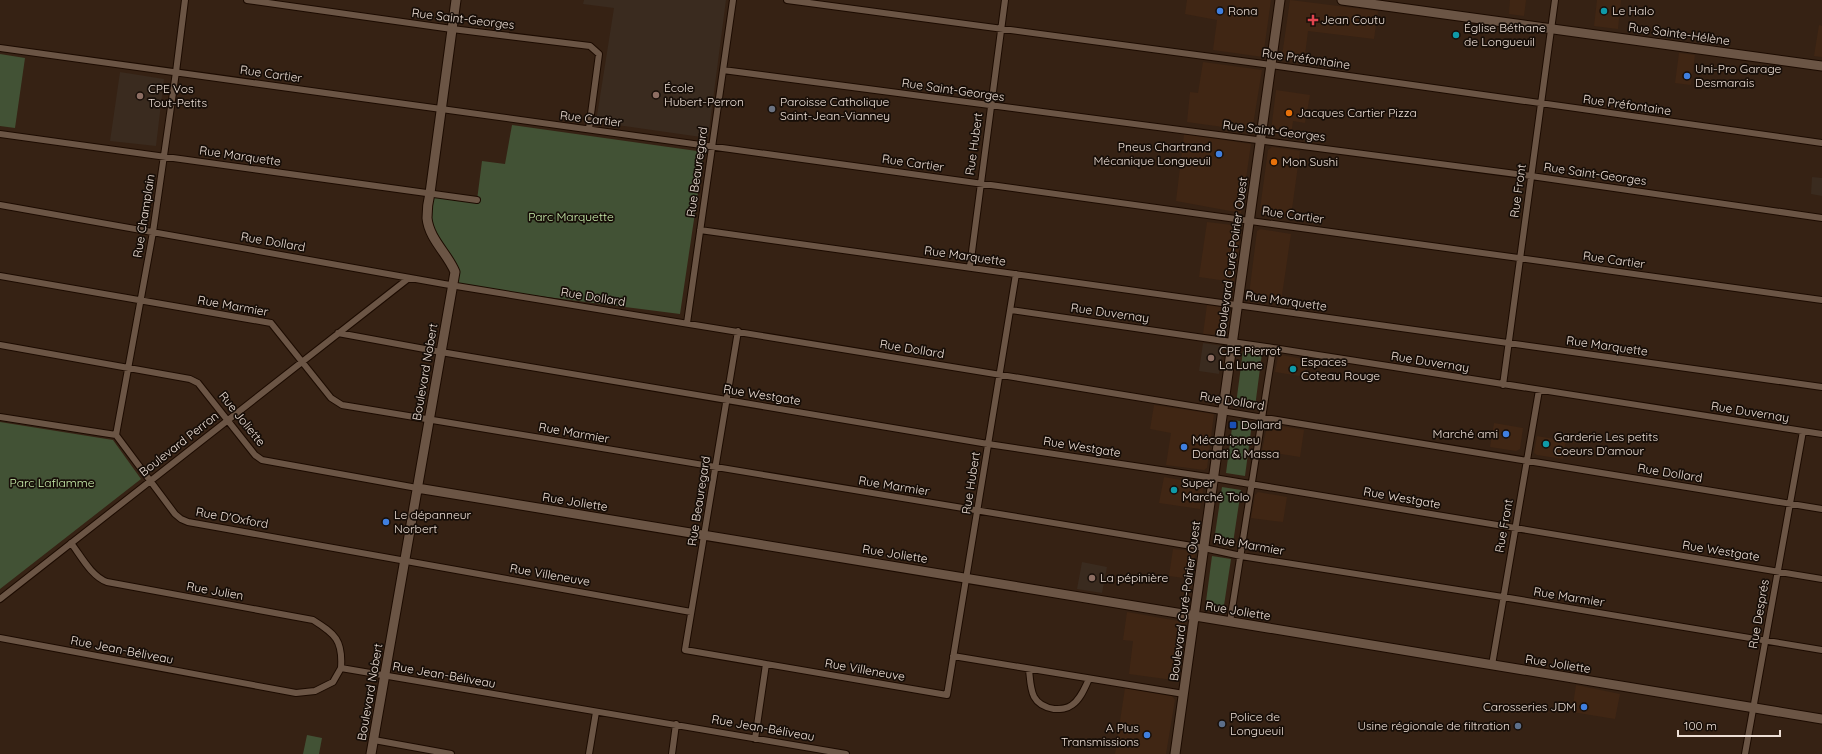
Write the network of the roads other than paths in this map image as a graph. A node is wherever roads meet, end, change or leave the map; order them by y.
1 (185, 0) edge
2 (247, 0) edge
3 (456, 0) edge
4 (733, 0) edge
5 (787, 0) edge
6 (1005, 0) edge
7 (1280, 0) edge
8 (1342, 0) edge
9 (1555, 0) edge
10 (1551, 28) junction
11 (1001, 29) junction
12 (452, 30) junction
13 (0, 48) edge
14 (1271, 65) junction
15 (1822, 66) edge
16 (723, 70) junction
17 (176, 72) junction
18 (1541, 104) junction
19 (991, 106) junction
20 (441, 109) junction
21 (589, 129) junction
22 (0, 134) edge
23 (1260, 140) junction
24 (1822, 143) edge
25 (712, 146) junction
26 (164, 157) junction
27 (1531, 176) junction
28 (980, 183) junction
29 (430, 192) junction
30 (477, 200) dead end
31 (0, 205) edge
32 (1822, 218) edge
33 (1250, 220) junction
34 (700, 230) junction
35 (153, 232) junction
36 (1520, 258) junction
37 (970, 267) junction
38 (1016, 274) junction
39 (0, 276) edge
40 (409, 278) junction
41 (453, 285) junction
42 (140, 300) junction
43 (1822, 300) edge
44 (1238, 305) junction
45 (1010, 310) junction
46 (687, 323) junction
47 (738, 332) junction
48 (338, 333) junction
49 (1233, 342) junction
50 (1508, 343) junction
51 (0, 345) edge
52 (1273, 348) junction
53 (441, 352) junction
54 (303, 361) junction
55 (128, 368) junction
56 (1000, 374) junction
57 (1503, 385) junction
58 (1822, 387) edge
59 (1539, 390) junction
60 (726, 400) junction
61 (1223, 411) junction
62 (0, 417) edge
63 (1262, 417) junction
64 (429, 420) junction
65 (227, 421) junction
66 (1803, 431) junction
67 (1822, 434) edge
68 (116, 435) junction
69 (988, 444) junction
70 (1527, 461) junction
71 (715, 468) junction
72 (1214, 478) junction
73 (150, 481) junction
74 (1252, 484) junction
75 (417, 488) junction
76 (1790, 503) junction
77 (1822, 509) edge
78 (977, 511) junction
79 (1515, 528) junction
80 (704, 535) junction
81 (71, 543) junction
82 (1204, 548) junction
83 (1241, 556) junction
84 (405, 560) junction
85 (1777, 572) junction
86 (966, 578) junction
87 (1822, 579) edge
88 (1503, 597) junction
89 (0, 599) edge
90 (691, 612) junction
91 (1195, 616) junction
92 (1230, 622) junction
93 (0, 638) edge
94 (1765, 640) junction
95 (685, 650) joint
96 (1822, 650) edge
97 (953, 656) junction
98 (766, 664) junction
99 (1492, 665) junction
100 (341, 668) junction
101 (1029, 669) junction
102 (385, 676) junction
103 (1089, 679) junction
104 (1184, 694) junction
105 (946, 695) joint
106 (1753, 708) junction
107 (596, 712) junction
108 (1822, 719) edge
109 (676, 724) junction
110 (755, 739) junction
111 (374, 740) junction
112 (371, 754) edge
113 (451, 754) edge
114 (589, 754) edge
115 (672, 754) edge
116 (846, 754) edge
117 (1175, 754) edge
118 (1745, 754) edge

1 - 17 street, Rue Champlain
2 - 12 street, Rue Saint-Georges
3 - 12 street, Boulevard Nobert
4 - 16 street, Rue Beauregard
5 - 11 street, Rue Préfontaine
6 - 11 street, Rue Hubert
7 - 14 street, Boulevard Curé-Poirier Ouest
8 - 10 street, Rue Sainte-Hélène
9 - 10 street, Rue Front
10 - 15 street, Rue Sainte-Hélène
10 - 18 street, Rue Front
11 - 14 street, Rue Préfontaine
11 - 19 street, Rue Hubert
12 - 20 street, Boulevard Nobert
12 - 21 street, Rue Saint-Georges
13 - 17 street, Rue Cartier
14 - 18 street, Rue Préfontaine
14 - 23 street, Boulevard Curé-Poirier Ouest
16 - 19 street, Rue Saint-Georges
16 - 25 street, Rue Beauregard
17 - 20 street, Rue Cartier
17 - 26 street, Rue Champlain
18 - 24 street, Rue Préfontaine
18 - 27 street, Rue Front
19 - 23 street, Rue Saint-Georges
19 - 28 street, Rue Hubert
20 - 21 street, Rue Cartier
20 - 29 street, Boulevard Nobert
21 - 25 street, Rue Cartier
22 - 26 street, Rue Marquette
23 - 27 street, Rue Saint-Georges
23 - 33 street, Boulevard Curé-Poirier Ouest
25 - 28 street, Rue Cartier
25 - 34 street, Rue Beauregard
26 - 29 street, Rue Marquette
26 - 35 street, Rue Champlain
27 - 32 street, Rue Saint-Georges
27 - 36 street, Rue Front
28 - 33 street, Rue Cartier
28 - 37 street, Rue Hubert
29 - 30 street, Rue Marquette
29 - 41 street, Boulevard Nobert
31 - 35 street, Rue Dollard
33 - 36 street, Rue Cartier
33 - 44 street, Boulevard Curé-Poirier Ouest
34 - 37 street, Rue Marquette
34 - 46 street, Rue Beauregard
35 - 40 street, Rue Dollard
35 - 42 street, Rue Champlain
36 - 43 street, Rue Cartier
36 - 50 street, Rue Front
37 - 38 street, Rue Marquette
38 - 44 street, Rue Marquette
38 - 45 street, Rue Hubert
39 - 42 street, Rue Marmier
40 - 41 street, Rue Dollard
40 - 48 street, Boulevard Perron
41 - 46 street, Rue Dollard
41 - 53 street, Boulevard Nobert
42 - 54 street, Rue Marmier
42 - 55 street, Rue Champlain
44 - 49 street, Boulevard Curé-Poirier Ouest
44 - 50 street, Rue Marquette
45 - 49 street, Rue Duvernay
45 - 56 street, Rue Hubert
46 - 47 street, Rue Dollard
47 - 56 street, Rue Dollard
47 - 60 street, Rue Beauregard
48 - 53 street, Rue Westgate
48 - 54 street, Boulevard Perron
49 - 52 street, Rue Duvernay
49 - 61 street, Boulevard Curé-Poirier Ouest
50 - 57 street, Rue Front
50 - 58 street, Rue Marquette
51 - 55 street, Rue Joliette
52 - 57 street, Rue Duvernay
52 - 63 street
53 - 60 street, Rue Westgate
53 - 64 street, Boulevard Nobert
54 - 64 street, Rue Marmier
54 - 65 street, Boulevard Perron
55 - 65 street, Rue Joliette
55 - 68 street, Rue Champlain
56 - 61 street, Rue Dollard
56 - 69 street, Rue Hubert
57 - 59 street, Rue Duvernay
59 - 66 street, Rue Duvernay
59 - 70 street, Rue Front
60 - 69 street, Rue Westgate
60 - 71 street, Rue Beauregard
61 - 63 street, Rue Dollard
61 - 72 street, Boulevard Curé-Poirier Ouest
62 - 68 street
63 - 70 street, Rue Dollard
63 - 74 street
64 - 71 street, Rue Marmier
64 - 75 street, Boulevard Nobert
65 - 73 street, Boulevard Perron
65 - 75 street, Rue Joliette
66 - 67 street, Rue Duvernay
66 - 76 street, Rue Després
68 - 73 street, Rue D'Oxford
69 - 72 street, Rue Westgate
69 - 78 street, Rue Hubert
70 - 76 street, Rue Dollard
70 - 79 street, Rue Front
71 - 78 street, Rue Marmier
71 - 80 street, Rue Beauregard
72 - 74 street, Rue Westgate
72 - 82 street, Boulevard Curé-Poirier Ouest
73 - 81 street, Boulevard Perron
73 - 84 street, Rue D'Oxford
74 - 79 street, Rue Westgate
74 - 83 street
75 - 80 street, Rue Joliette
75 - 84 street, Boulevard Nobert
76 - 77 street, Rue Dollard
76 - 85 street, Rue Després
78 - 82 street, Rue Marmier
78 - 86 street, Rue Hubert
79 - 85 street, Rue Westgate
79 - 88 street, Rue Front
80 - 86 street, Rue Joliette
80 - 90 street, Rue Beauregard
81 - 89 street, Boulevard Perron
81 - 100 street, Rue Julien
82 - 83 street, Rue Marmier
82 - 91 street, Boulevard Curé-Poirier Ouest
83 - 88 street, Rue Marmier
83 - 92 street
84 - 90 street, Rue Villeneuve
84 - 102 street, Boulevard Nobert
85 - 87 street, Rue Westgate
85 - 94 street, Rue Després
86 - 91 street, Rue Joliette
86 - 97 street, Rue Hubert
88 - 94 street, Rue Marmier
88 - 99 street, Rue Front
90 - 95 street, Rue Beauregard
91 - 92 street, Rue Joliette
91 - 104 street, Boulevard Curé-Poirier Ouest
92 - 99 street, Rue Joliette
93 - 100 street, Rue Jean-Béliveau
94 - 96 street, Rue Marmier
94 - 106 street, Rue Després
95 - 98 street, Rue Villeneuve
97 - 101 street
97 - 105 street, Rue Hubert
98 - 105 street, Rue Villeneuve
98 - 110 street
99 - 106 street, Rue Joliette
100 - 102 street, Rue Jean-Béliveau
101 - 103 street
101 - 103 street
102 - 107 street, Rue Jean-Béliveau
102 - 111 street, Boulevard Nobert
103 - 104 street
104 - 117 street, Boulevard Curé-Poirier Ouest
106 - 108 street, Rue Joliette
106 - 118 street, Rue Després
107 - 109 street, Rue Jean-Béliveau
107 - 114 street
109 - 110 street, Rue Jean-Béliveau
109 - 115 street
110 - 116 street, Rue Jean-Béliveau
111 - 112 street, Boulevard Nobert
111 - 113 street

